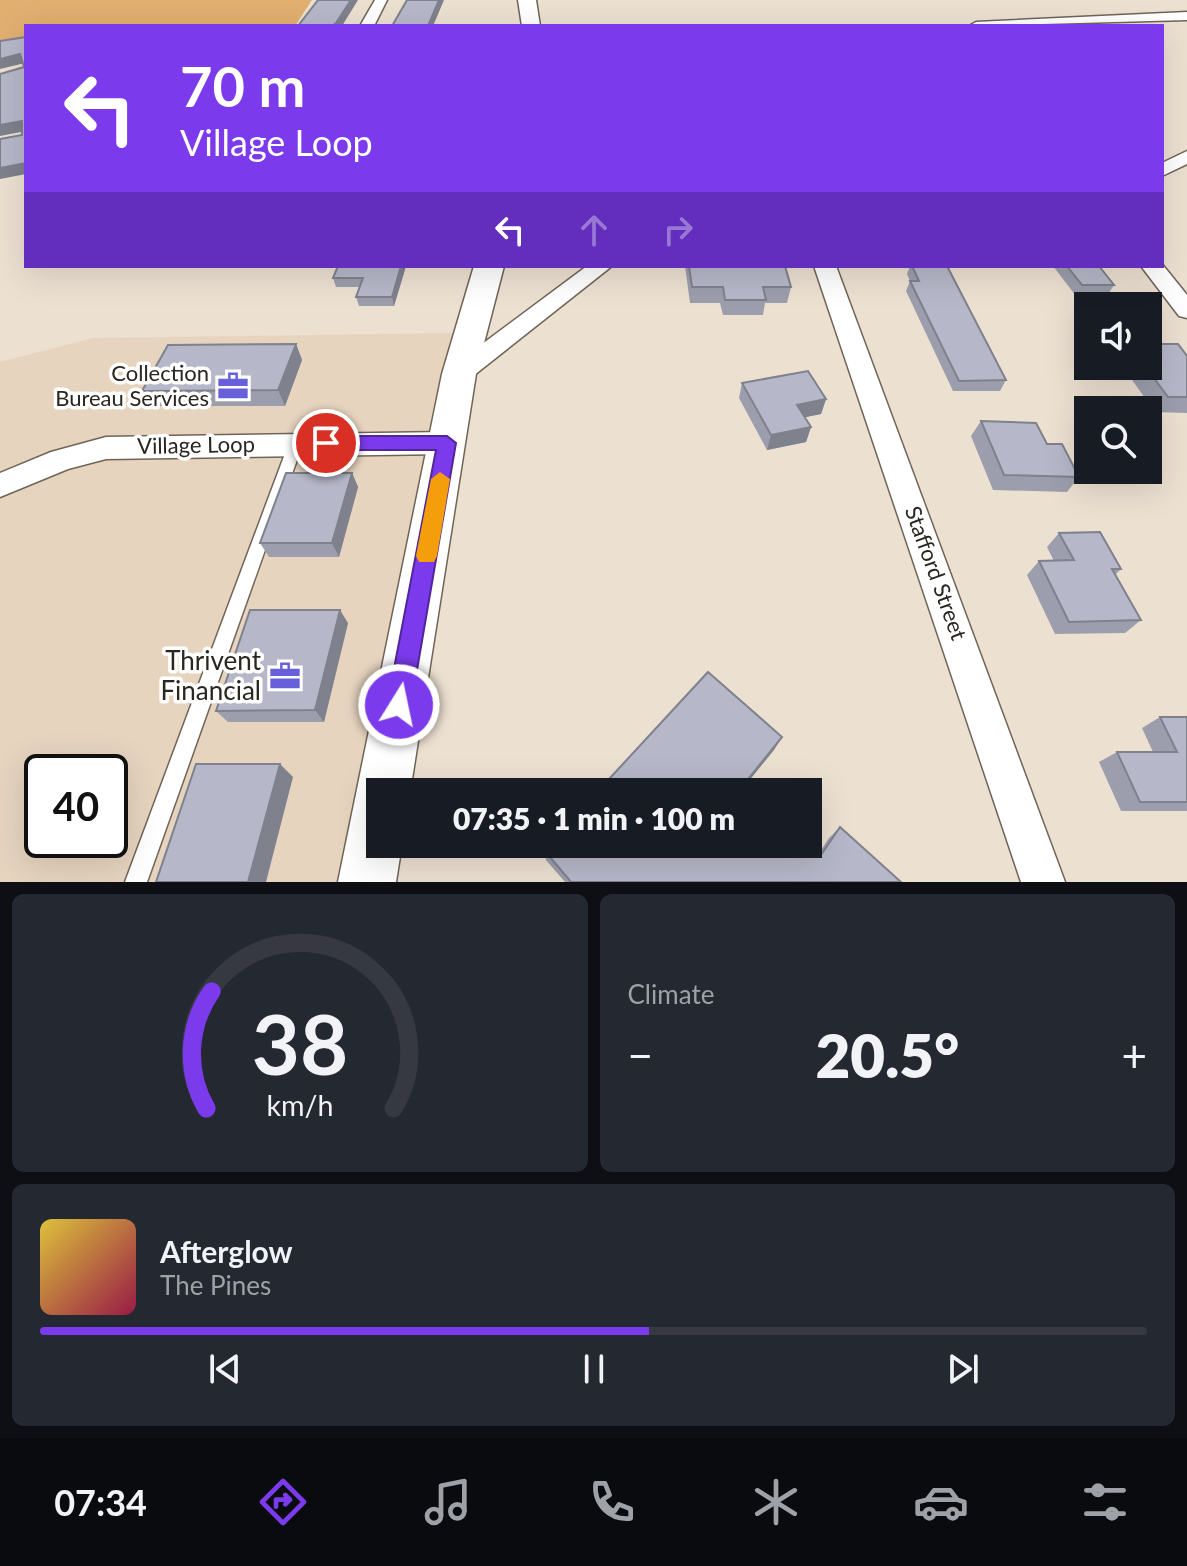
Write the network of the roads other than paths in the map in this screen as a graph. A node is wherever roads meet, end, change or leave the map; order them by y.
1 (381, 0) edge
2 (527, 0) edge
3 (1187, 16) edge
4 (368, 24) edge
5 (531, 24) edge
6 (1018, 24) edge
7 (1187, 157) edge
8 (1164, 169) edge
9 (488, 268) edge
10 (598, 268) edge
11 (826, 268) edge
12 (1154, 268) edge
13 (1187, 311) edge
14 (459, 374) junction
15 (296, 443) junction
16 (447, 443) junction
17 (0, 485) edge
18 (386, 778) edge
19 (371, 858) edge
20 (136, 882) edge
21 (367, 882) edge
22 (1043, 882) edge

1 - 4 street
2 - 5 street
3 - 6 street
7 - 8 street
9 - 14 street
10 - 14 street
11 - 22 street, Stafford Street
12 - 13 street
14 - 16 street
15 - 16 street, Village Loop
15 - 17 street, Village Loop
15 - 20 lane
16 - 18 street
19 - 21 street

